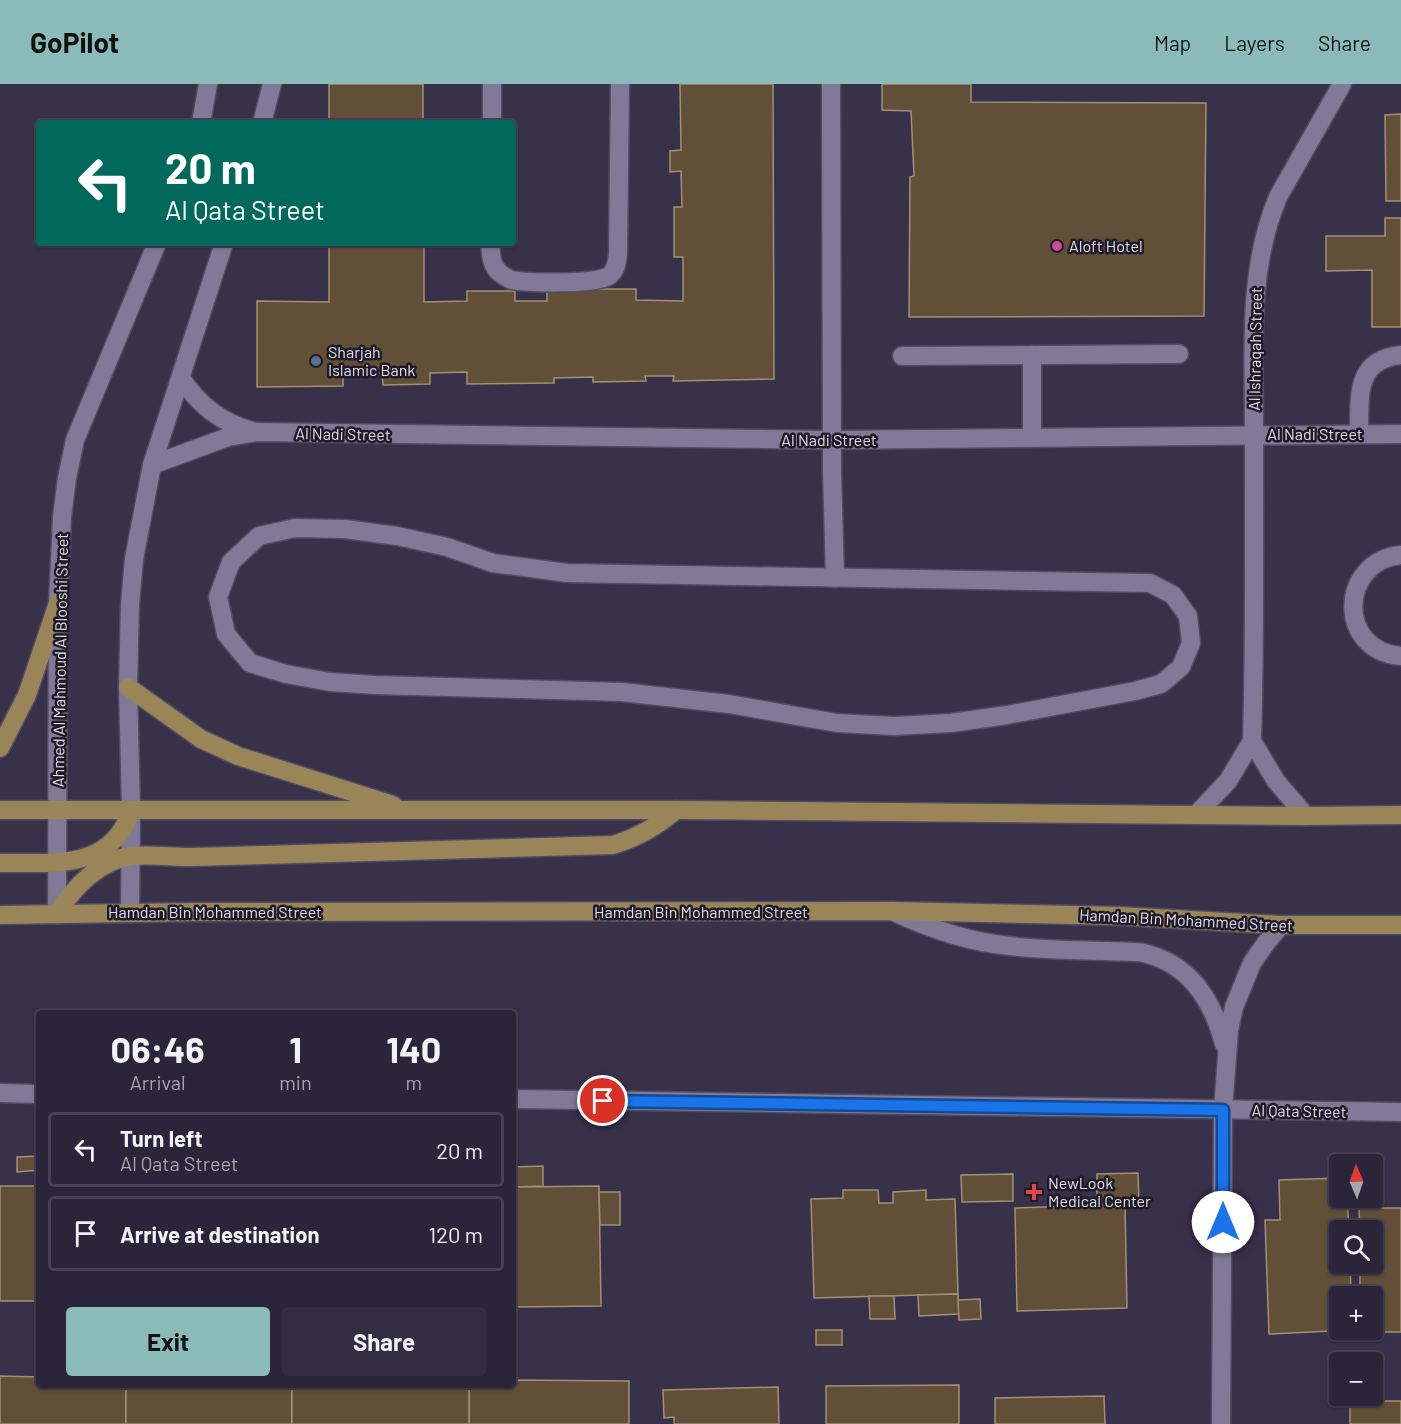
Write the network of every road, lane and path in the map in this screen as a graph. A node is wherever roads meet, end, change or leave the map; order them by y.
1 (272, 84) edge
2 (492, 84) edge
3 (620, 84) edge
4 (831, 84) edge
5 (1342, 84) edge
6 (205, 87) edge
7 (201, 120) edge
8 (263, 120) edge
9 (492, 120) edge
10 (156, 246) edge
11 (223, 246) edge
12 (490, 246) edge
13 (1179, 354) dead end
14 (1032, 355) junction
15 (902, 356) dead end
16 (1401, 356) edge
17 (181, 378) junction
18 (256, 432) junction
19 (1254, 434) junction
20 (1359, 434) junction
21 (1401, 434) edge
22 (1032, 437) junction
23 (832, 440) junction
24 (152, 465) junction
25 (1401, 555) edge
26 (835, 578) junction
27 (58, 603) junction
28 (1401, 656) edge
29 (128, 687) junction
30 (1252, 741) junction
31 (0, 748) edge
32 (0, 810) edge
33 (57, 810) junction
34 (131, 810) junction
35 (676, 810) junction
36 (411, 811) junction
37 (1196, 815) junction
38 (1401, 815) edge
39 (1306, 816) junction
40 (130, 856) junction
41 (57, 862) junction
42 (0, 863) edge
43 (892, 911) junction
44 (130, 913) junction
45 (57, 914) junction
46 (0, 915) edge
47 (1281, 925) junction
48 (1401, 925) edge
49 (1227, 1054) junction
50 (0, 1093) edge
51 (36, 1094) edge
52 (516, 1100) edge
53 (1223, 1110) junction
54 (1401, 1112) edge
55 (1221, 1424) edge

1 - 8 street
2 - 9 street
3 - 12 street
4 - 23 street
5 - 19 street, Al Ishraqah Street
6 - 7 street
10 - 27 street, Ahmed Al Mahmoud Al Blooshi Street
11 - 17 street
13 - 14 street
14 - 15 street
14 - 22 street
16 - 20 street
17 - 18 street, Al Nadi Street
17 - 24 street
18 - 23 street, Al Nadi Street
18 - 24 street, Al Nadi Street
19 - 20 street, Al Nadi Street
19 - 22 street, Al Nadi Street
19 - 30 street, Al Ishraqah Street
20 - 21 street, Al Nadi Street
22 - 23 street, Al Nadi Street
23 - 26 street
24 - 29 street
25 - 28 street
26 - 26 street
27 - 31 main road
27 - 33 street, Ahmed Al Mahmoud Al Blooshi Street
29 - 34 street
29 - 36 main road
30 - 37 street
30 - 39 street
32 - 33 main road
33 - 34 main road
33 - 41 street, Ahmed Al Mahmoud Al Blooshi Street
34 - 36 main road
34 - 40 street
34 - 41 main road
35 - 36 main road
35 - 37 main road
35 - 40 main road
37 - 39 main road
38 - 39 main road
40 - 44 street
40 - 45 main road
41 - 42 main road
41 - 45 street, Ahmed Al Mahmoud Al Blooshi Street
43 - 44 main road, Hamdan Bin Mohammed Street
43 - 47 main road, Hamdan Bin Mohammed Street
43 - 49 street
44 - 45 main road, Hamdan Bin Mohammed Street
45 - 46 main road, Hamdan Bin Mohammed Street
47 - 48 main road, Hamdan Bin Mohammed Street
47 - 49 street
49 - 53 street
50 - 51 street
52 - 53 street, Al Qata Street
53 - 54 street, Al Qata Street
53 - 55 street

